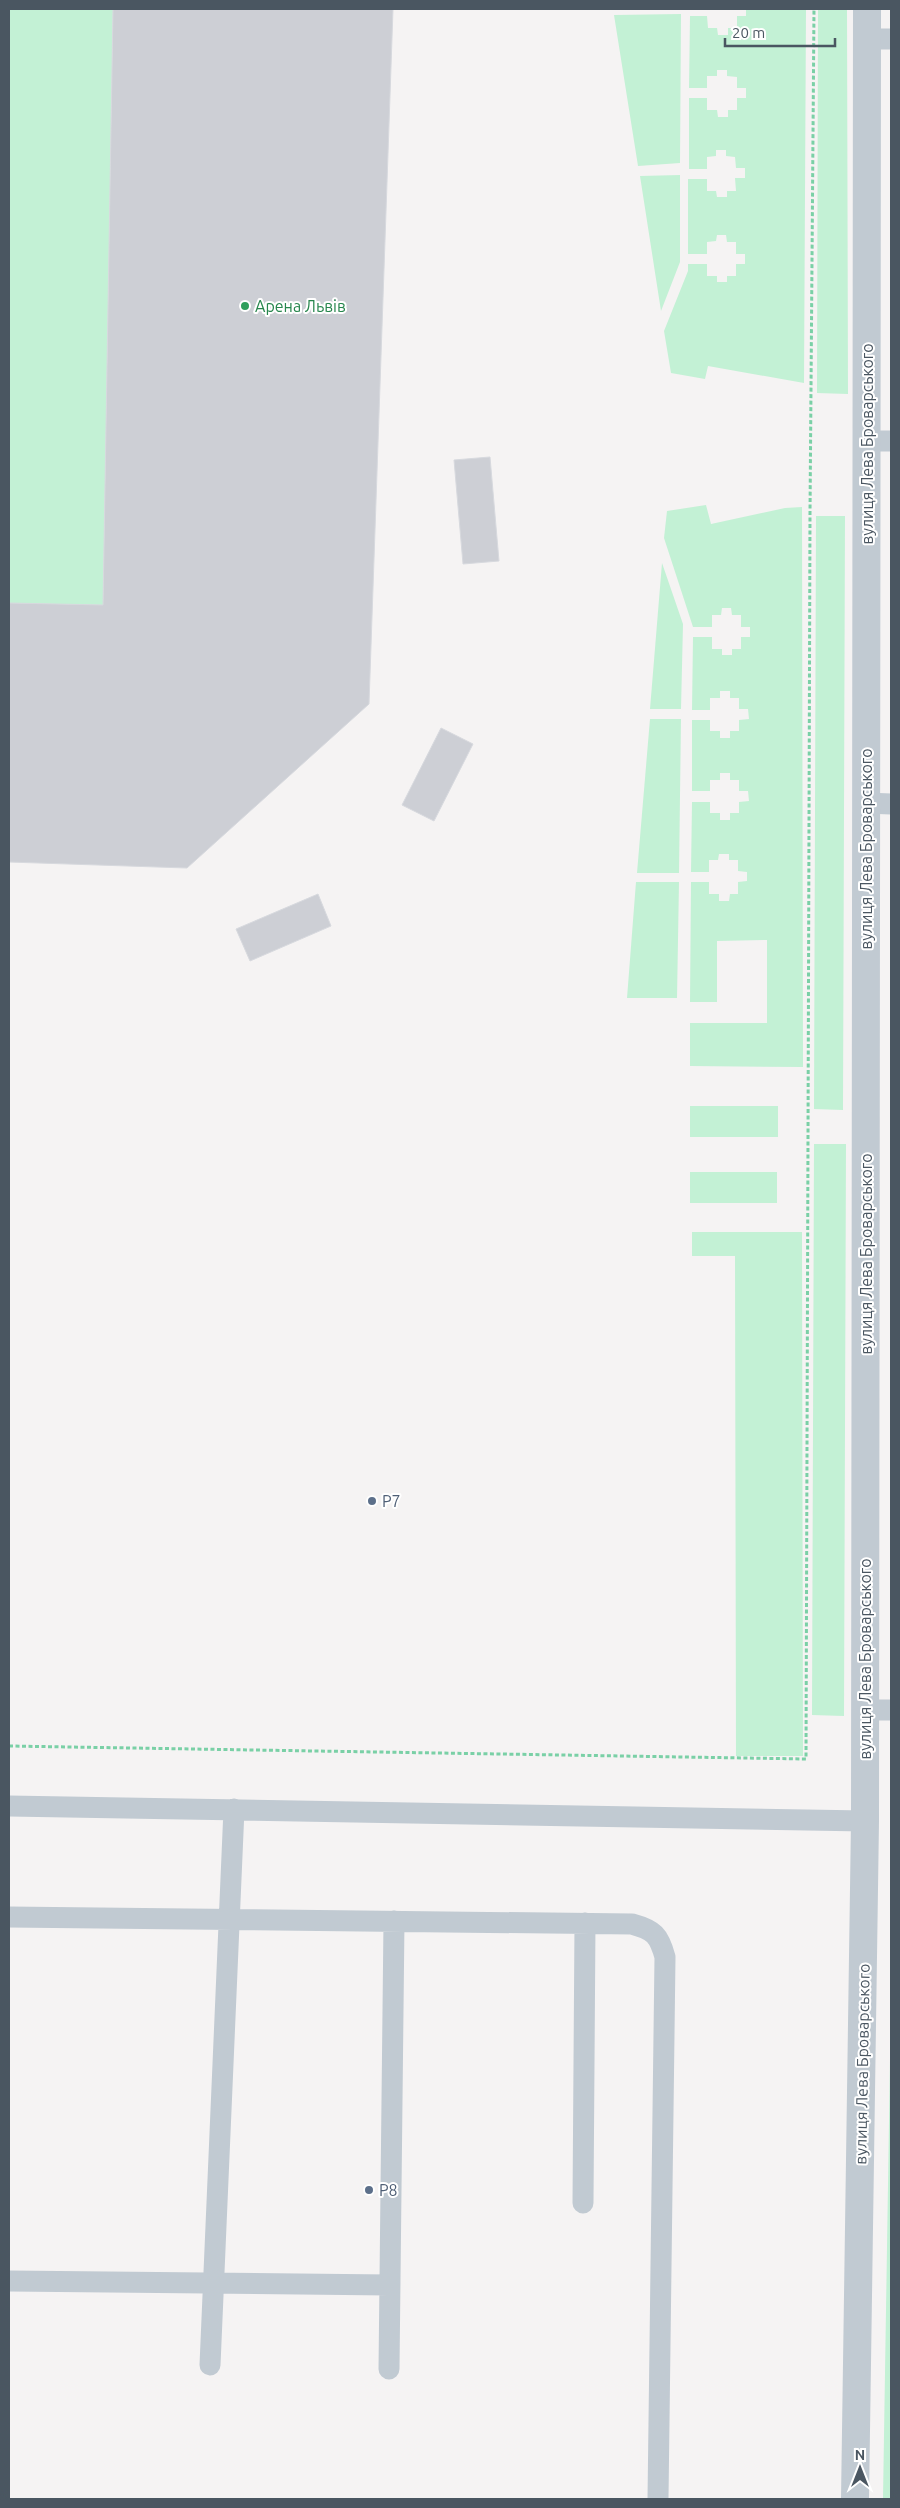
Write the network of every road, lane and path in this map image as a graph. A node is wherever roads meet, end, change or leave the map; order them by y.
1 (814, 9) edge
2 (867, 9) edge
3 (879, 39) edge
4 (879, 441) edge
5 (879, 804) edge
6 (878, 1710) edge
7 (9, 1746) edge
8 (9, 1806) edge
9 (234, 1810) junction
10 (865, 1821) junction
11 (9, 1917) edge
12 (230, 1920) junction
13 (394, 1921) junction
14 (585, 1923) junction
15 (583, 2203) dead end
16 (9, 2281) edge
17 (214, 2283) junction
18 (389, 2285) junction
19 (210, 2365) dead end
20 (388, 2369) dead end
21 (658, 2499) edge
22 (855, 2499) edge

1 - 7 path
2 - 3 street, вулиця Лева Броварського
3 - 4 street, вулиця Лева Броварського
4 - 5 street, вулиця Лева Броварського
5 - 6 street, вулиця Лева Броварського
6 - 10 street, вулиця Лева Броварського
8 - 9 lane
9 - 10 lane
9 - 12 lane
10 - 22 street, вулиця Лева Броварського
11 - 12 lane
12 - 13 lane
12 - 17 lane
13 - 14 lane
13 - 18 lane
14 - 15 lane
14 - 21 lane
16 - 17 lane
17 - 18 lane
17 - 19 lane
18 - 20 lane

